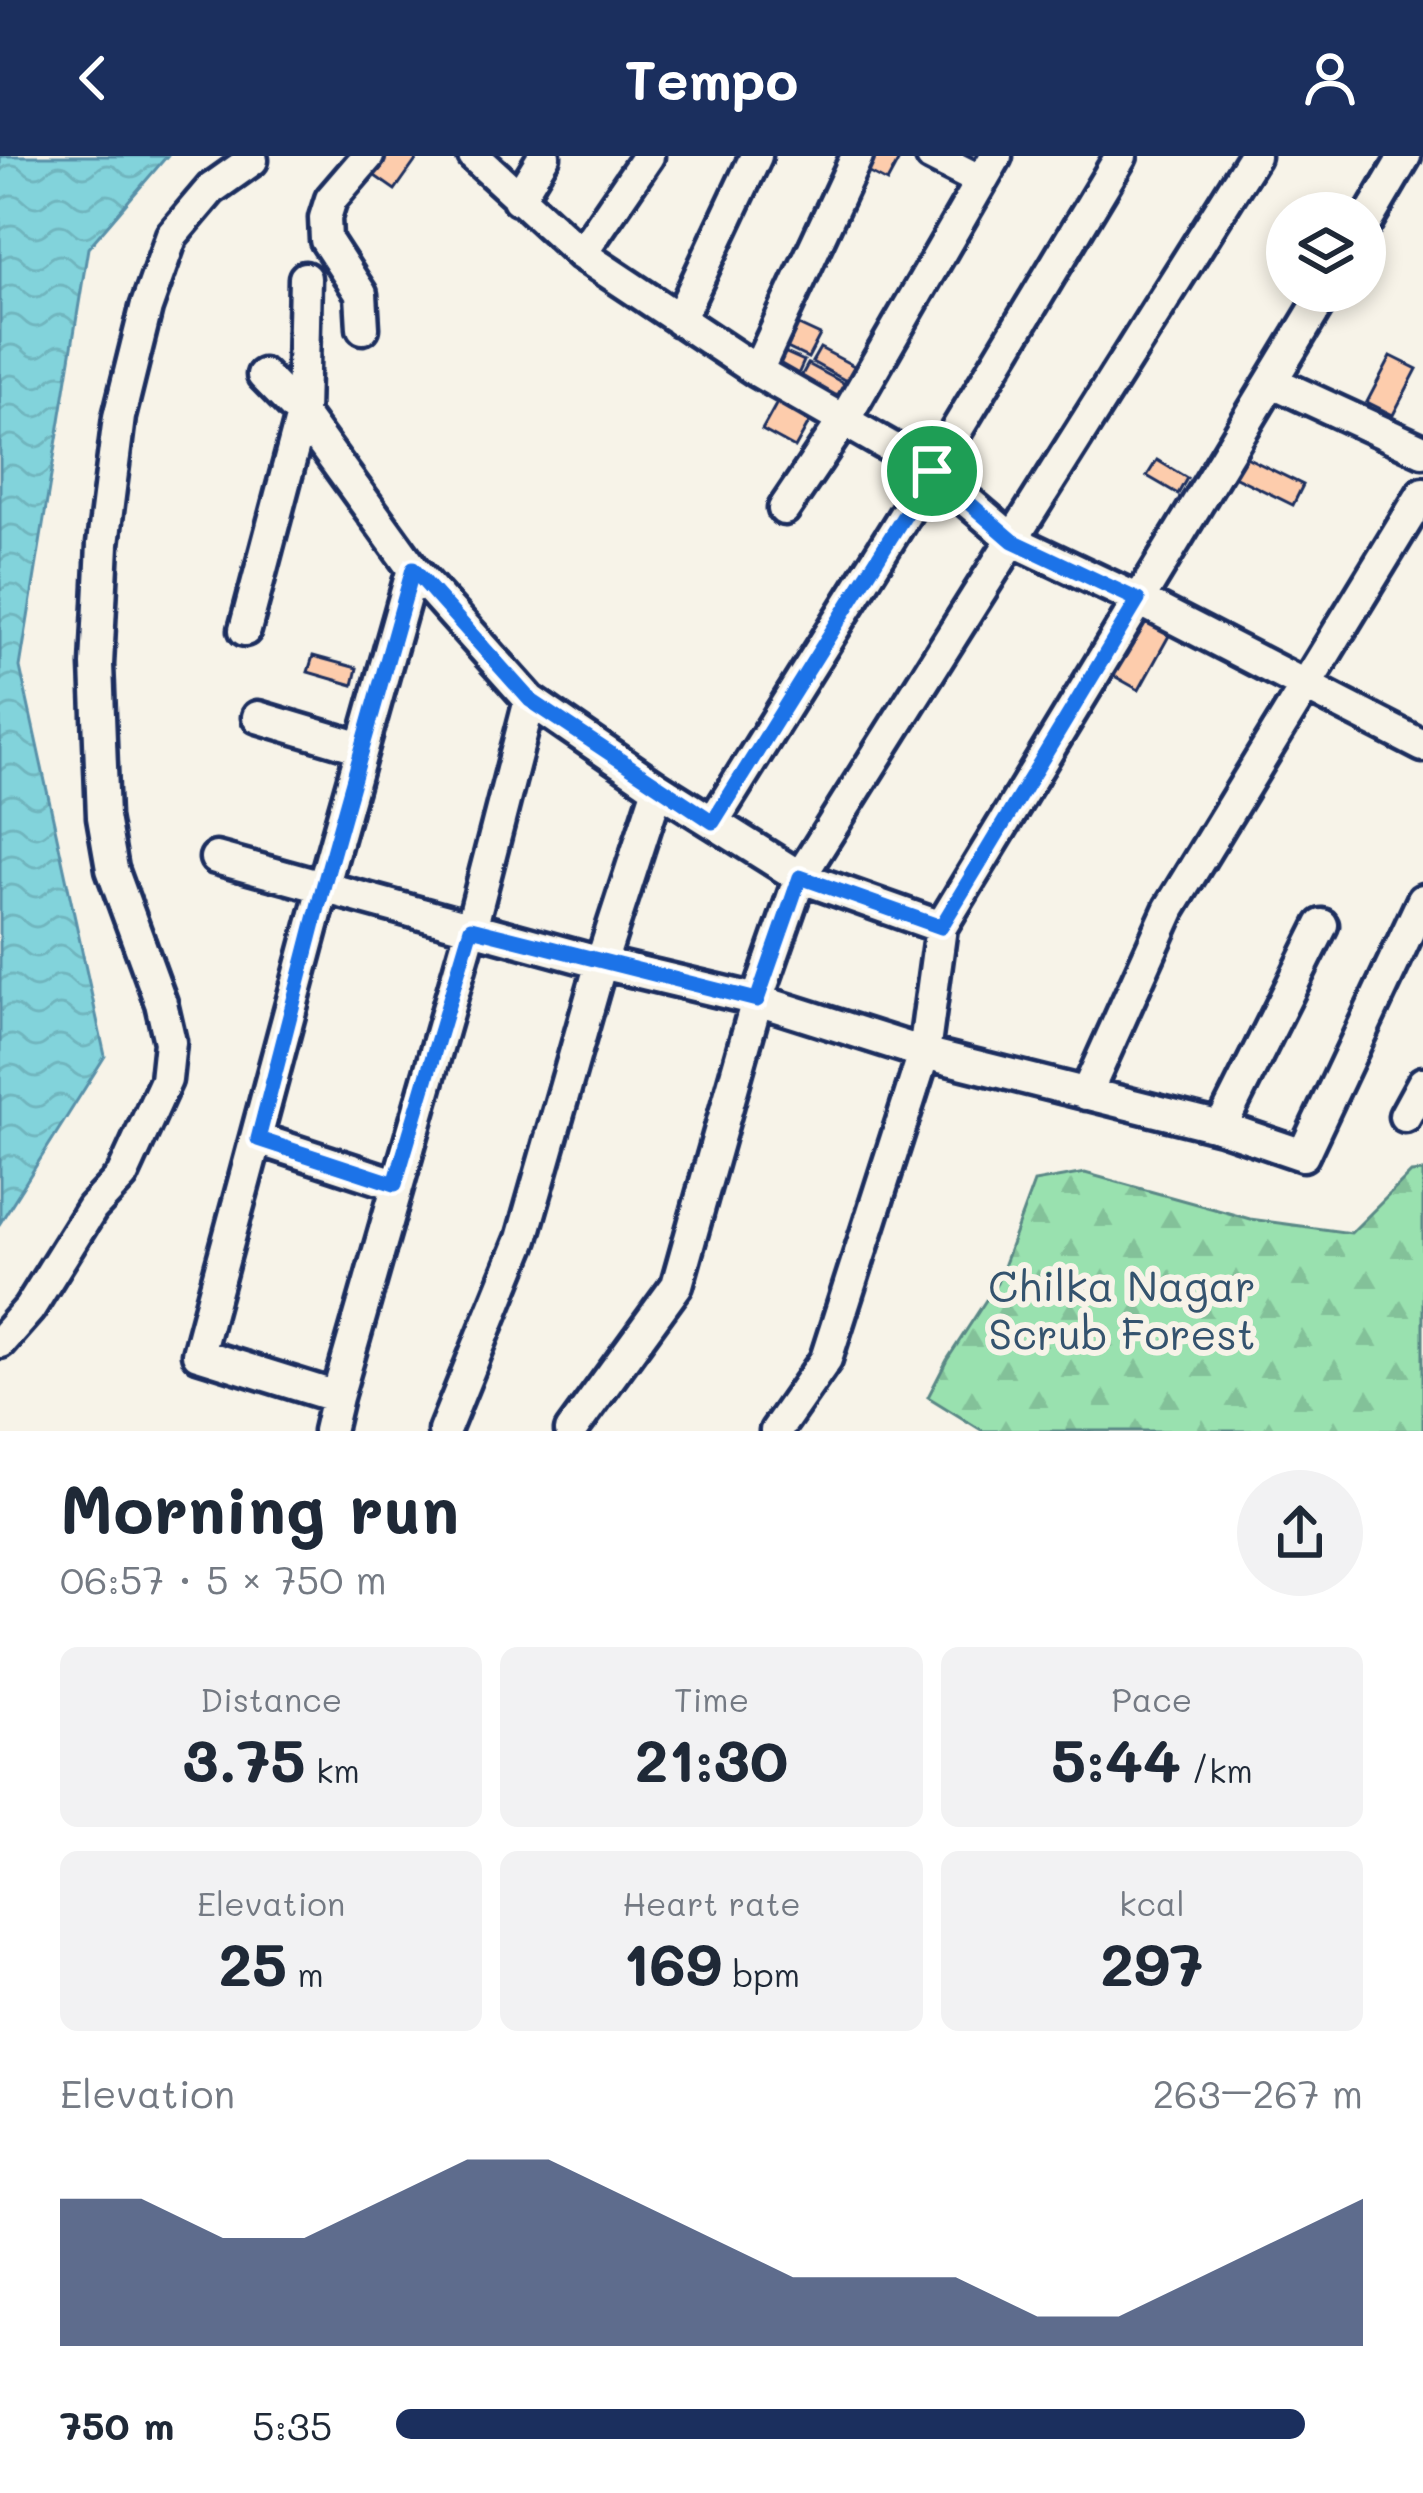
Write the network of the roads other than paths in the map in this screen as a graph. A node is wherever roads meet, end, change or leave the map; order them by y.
1 (368, 156) edge
2 (474, 156) edge
3 (544, 156) edge
4 (648, 156) edge
5 (756, 156) edge
6 (857, 156) edge
7 (932, 156) edge
8 (1120, 156) edge
9 (1254, 156) edge
10 (1405, 156) edge
11 (239, 163) edge
12 (988, 168) edge
13 (1384, 192) edge
14 (518, 199) junction
15 (580, 254) junction
16 (305, 278) dead end
17 (1314, 312) edge
18 (679, 320) junction
19 (364, 328) dead end
20 (757, 371) junction
21 (263, 375) dead end
22 (1274, 382) junction
23 (302, 415) junction
24 (844, 420) junction
25 (1423, 451) edge
26 (932, 471) junction
27 (1423, 493) edge
28 (784, 509) dead end
29 (1013, 541) junction
30 (413, 569) junction
31 (1138, 600) junction
32 (245, 630) dead end
33 (1306, 688) junction
34 (530, 700) junction
35 (258, 717) dead end
36 (1423, 746) edge
37 (362, 748) junction
38 (658, 788) junction
39 (713, 822) junction
40 (216, 858) dead end
41 (800, 877) junction
42 (324, 884) junction
43 (1419, 917) edge
44 (1322, 926) dead end
45 (941, 927) junction
46 (471, 928) junction
47 (601, 963) junction
48 (757, 1000) junction
49 (924, 1052) junction
50 (1423, 1083) edge
51 (1086, 1094) junction
52 (1405, 1116) dead end
53 (1221, 1127) junction
54 (258, 1139) junction
55 (395, 1184) junction
56 (0, 1342) edge
57 (337, 1397) junction
58 (329, 1431) edge
59 (444, 1431) edge
60 (571, 1431) edge
61 (776, 1431) edge

1 - 19 street
2 - 14 street
3 - 14 street
4 - 15 street
5 - 18 street
6 - 20 street
7 - 12 street
8 - 26 street
9 - 29 street
10 - 13 street
11 - 56 street
12 - 24 street
14 - 15 street
15 - 18 street
16 - 23 street
17 - 22 street
18 - 20 street
20 - 24 street
21 - 23 street
22 - 25 street
22 - 31 street
23 - 30 street
23 - 32 street
24 - 26 street
24 - 28 street
26 - 29 street
26 - 39 street
27 - 33 street
29 - 31 street
29 - 41 street
30 - 34 street
30 - 37 street
31 - 33 street
31 - 45 street
33 - 36 street
33 - 51 street
34 - 38 street
34 - 46 street
35 - 37 street
37 - 42 street
38 - 39 street
38 - 47 street
39 - 41 street
40 - 42 street
41 - 45 street
41 - 48 street
42 - 46 street
42 - 54 street
43 - 53 street
44 - 53 street
45 - 49 street
46 - 47 street
46 - 55 street
47 - 48 street
47 - 59 street
48 - 49 street
48 - 60 street
49 - 51 street
49 - 61 street
50 - 52 street
51 - 53 street
54 - 55 street
54 - 57 street
55 - 57 street
57 - 58 street

